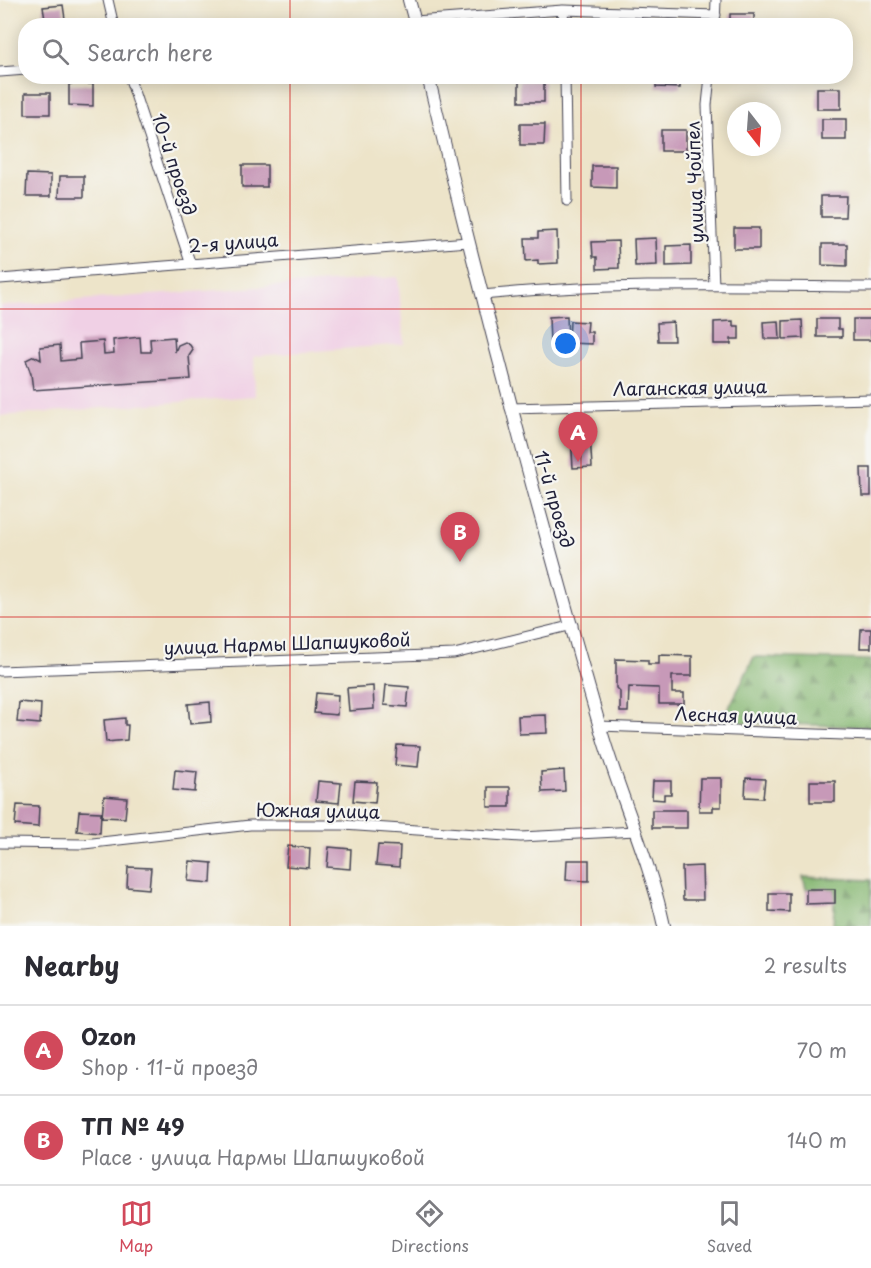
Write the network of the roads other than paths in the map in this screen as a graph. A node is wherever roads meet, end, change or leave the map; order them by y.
1 (108, 0) edge
2 (409, 0) edge
3 (716, 0) edge
4 (563, 10) junction
5 (716, 15) junction
6 (112, 18) edge
7 (414, 18) edge
8 (473, 18) edge
9 (564, 18) edge
10 (716, 18) edge
11 (18, 71) edge
12 (0, 72) edge
13 (132, 84) edge
14 (430, 84) edge
15 (565, 84) edge
16 (709, 84) edge
17 (567, 201) dead end
18 (468, 242) junction
19 (190, 262) junction
20 (0, 279) edge
21 (714, 286) junction
22 (871, 287) edge
23 (482, 295) junction
24 (871, 399) edge
25 (510, 408) junction
26 (573, 625) junction
27 (0, 671) edge
28 (599, 726) junction
29 (871, 736) edge
30 (636, 831) junction
31 (0, 843) edge
32 (664, 926) edge

1 - 6 street
2 - 7 street
3 - 5 street
4 - 5 street
4 - 8 street
4 - 9 street
5 - 10 street
11 - 12 street
13 - 19 street, 10-й проезд
14 - 18 street, 11-й проезд
15 - 17 street
16 - 21 street, улица Чойпел
18 - 19 street, 2-я улица
18 - 23 street, 11-й проезд
19 - 20 street, 2-я улица
21 - 22 street
21 - 23 street
23 - 25 street, 11-й проезд
24 - 25 street, Лаганская улица
25 - 26 street, 11-й проезд
26 - 27 street, улица Нармы Шапшуковой
26 - 28 street, 11-й проезд
28 - 29 street, Лесная улица
28 - 30 street, 11-й проезд
30 - 31 street, Южная улица
30 - 32 street, 11-й проезд

